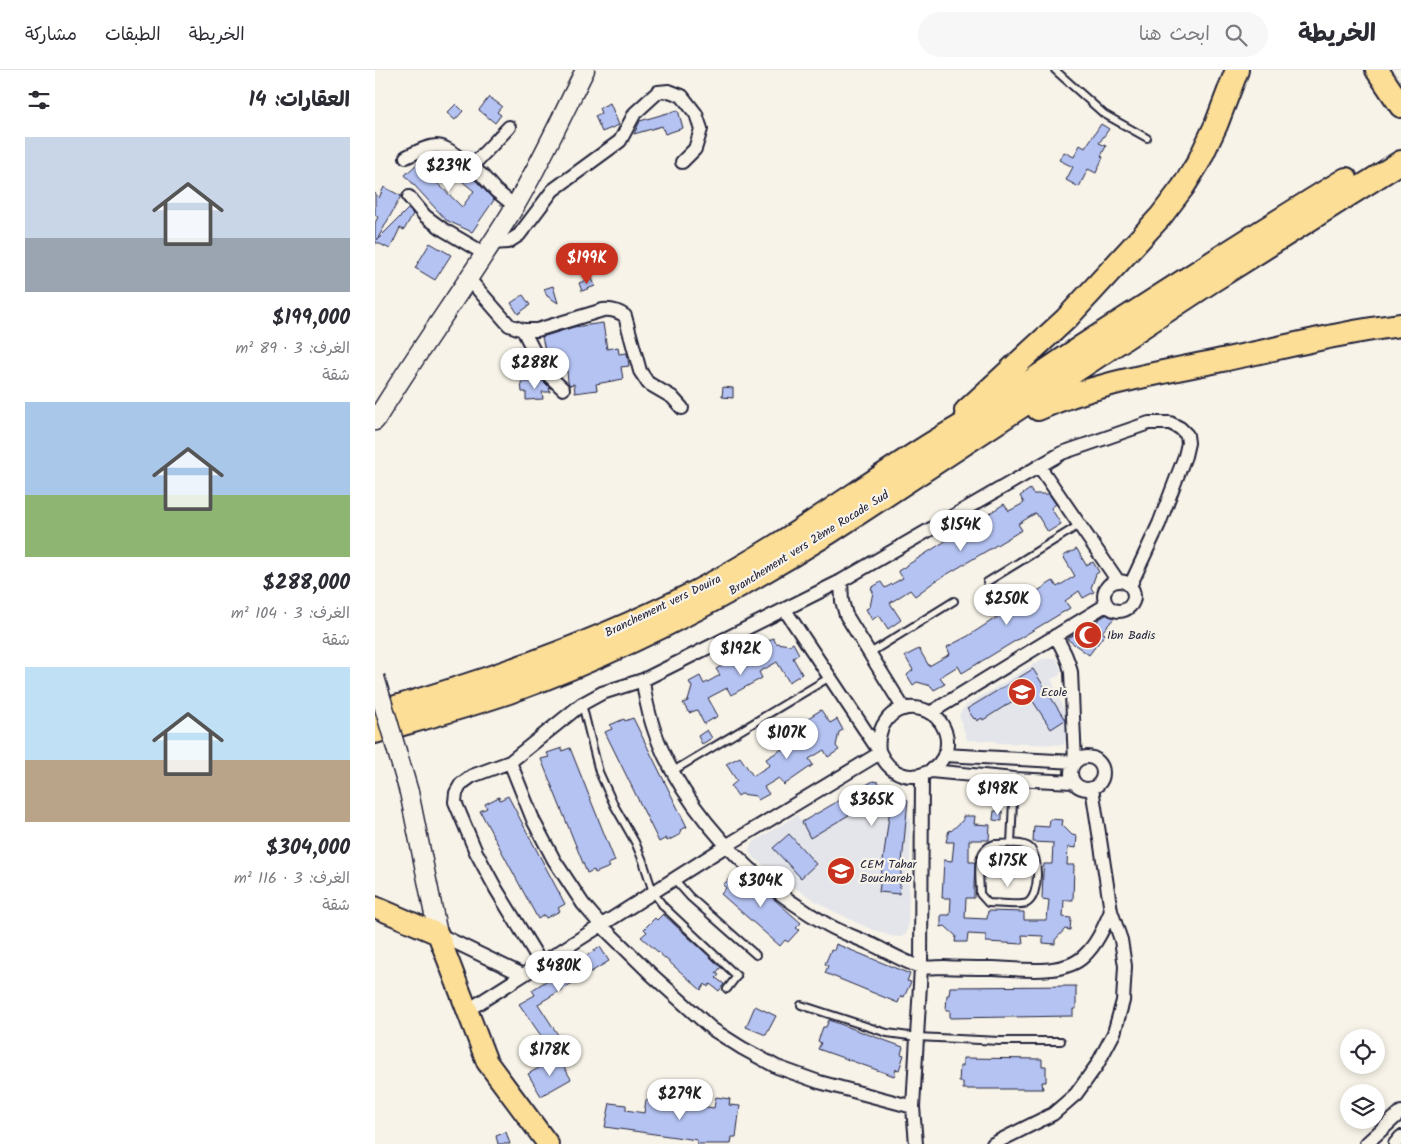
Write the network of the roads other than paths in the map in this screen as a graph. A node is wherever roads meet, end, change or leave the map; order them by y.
1 (585, 70) edge
2 (1055, 70) edge
3 (1237, 70) edge
4 (1377, 70) edge
5 (1401, 106) edge
6 (509, 127) dead end
7 (1147, 138) dead end
8 (1401, 145) edge
9 (406, 157) dead end
10 (682, 162) dead end
11 (1401, 162) edge
12 (471, 167) junction
13 (409, 197) dead end
14 (515, 206) junction
15 (489, 248) junction
16 (468, 278) junction
17 (1401, 325) edge
18 (523, 330) junction
19 (563, 389) dead end
20 (681, 408) dead end
21 (375, 421) edge
22 (929, 456) junction
23 (1039, 466) junction
24 (1079, 525) junction
25 (841, 581) junction
26 (1118, 581) junction
27 (987, 582) dead end
28 (1130, 586) junction
29 (954, 601) dead end
30 (1106, 605) junction
31 (785, 610) junction
32 (1055, 636) junction
33 (870, 653) junction
34 (375, 677) edge
35 (830, 677) junction
36 (643, 680) junction
37 (582, 704) junction
38 (904, 708) junction
39 (375, 713) edge
40 (930, 713) junction
41 (375, 732) edge
42 (879, 752) junction
43 (944, 755) junction
44 (510, 762) junction
45 (1075, 762) junction
46 (673, 770) junction
47 (927, 773) junction
48 (1014, 779) junction
49 (1073, 782) junction
50 (1092, 788) junction
51 (1011, 844) junction
52 (726, 846) junction
53 (674, 879) junction
54 (653, 892) junction
55 (375, 907) edge
56 (1111, 911) junction
57 (601, 925) junction
58 (438, 934) junction
59 (756, 955) dead end
60 (541, 963) junction
61 (921, 967) junction
62 (523, 975) junction
63 (727, 989) dead end
64 (801, 1005) dead end
65 (468, 1010) junction
66 (917, 1037) junction
67 (1061, 1041) dead end
68 (913, 1107) junction
69 (1401, 1112) edge
70 (1401, 1137) edge
71 (548, 1144) edge
72 (916, 1144) edge
73 (993, 1144) edge
74 (1366, 1144) edge
75 (1395, 1144) edge

1 - 14 main road
2 - 7 lane
3 - 22 highway
4 - 5 highway
6 - 12 street
8 - 22 highway
9 - 12 street
10 - 15 street
11 - 22 highway
12 - 14 street
13 - 15 street
14 - 15 main road
15 - 16 main road
16 - 18 street
16 - 21 main road
17 - 22 highway
18 - 19 street
18 - 20 street
22 - 39 highway, Branchement vers Douira
22 - 41 highway, Branchement vers 2ème Rocade Sud
23 - 24 street
23 - 25 street
23 - 28 street
24 - 26 street
24 - 27 lane
25 - 31 street
25 - 33 street
26 - 28 street
26 - 30 street
28 - 30 street
29 - 33 lane
30 - 32 street
31 - 35 street
31 - 36 street
32 - 40 street
32 - 45 street
33 - 38 street
34 - 58 main road, bridge
35 - 42 street
35 - 46 lane
36 - 37 street
36 - 46 street
37 - 44 street
37 - 54 lane
38 - 40 street
38 - 42 street
40 - 43 street
42 - 47 street
42 - 52 street
43 - 45 street
43 - 47 street
44 - 57 street
44 - 60 street
45 - 49 street
45 - 50 street
46 - 52 street
47 - 48 street
47 - 61 street
48 - 49 street
48 - 51 lane
49 - 50 street
50 - 56 street
51 - 51 lane
52 - 53 street
52 - 61 street
53 - 54 street
53 - 59 lane
54 - 57 street
54 - 63 lane
55 - 58 main road
56 - 61 street
56 - 73 street
57 - 60 street
57 - 68 street
58 - 62 street
58 - 65 main road
60 - 62 street
61 - 66 street
62 - 65 street
64 - 66 lane
65 - 71 main road
66 - 67 lane
66 - 68 street
68 - 72 street
69 - 74 street
70 - 75 street

